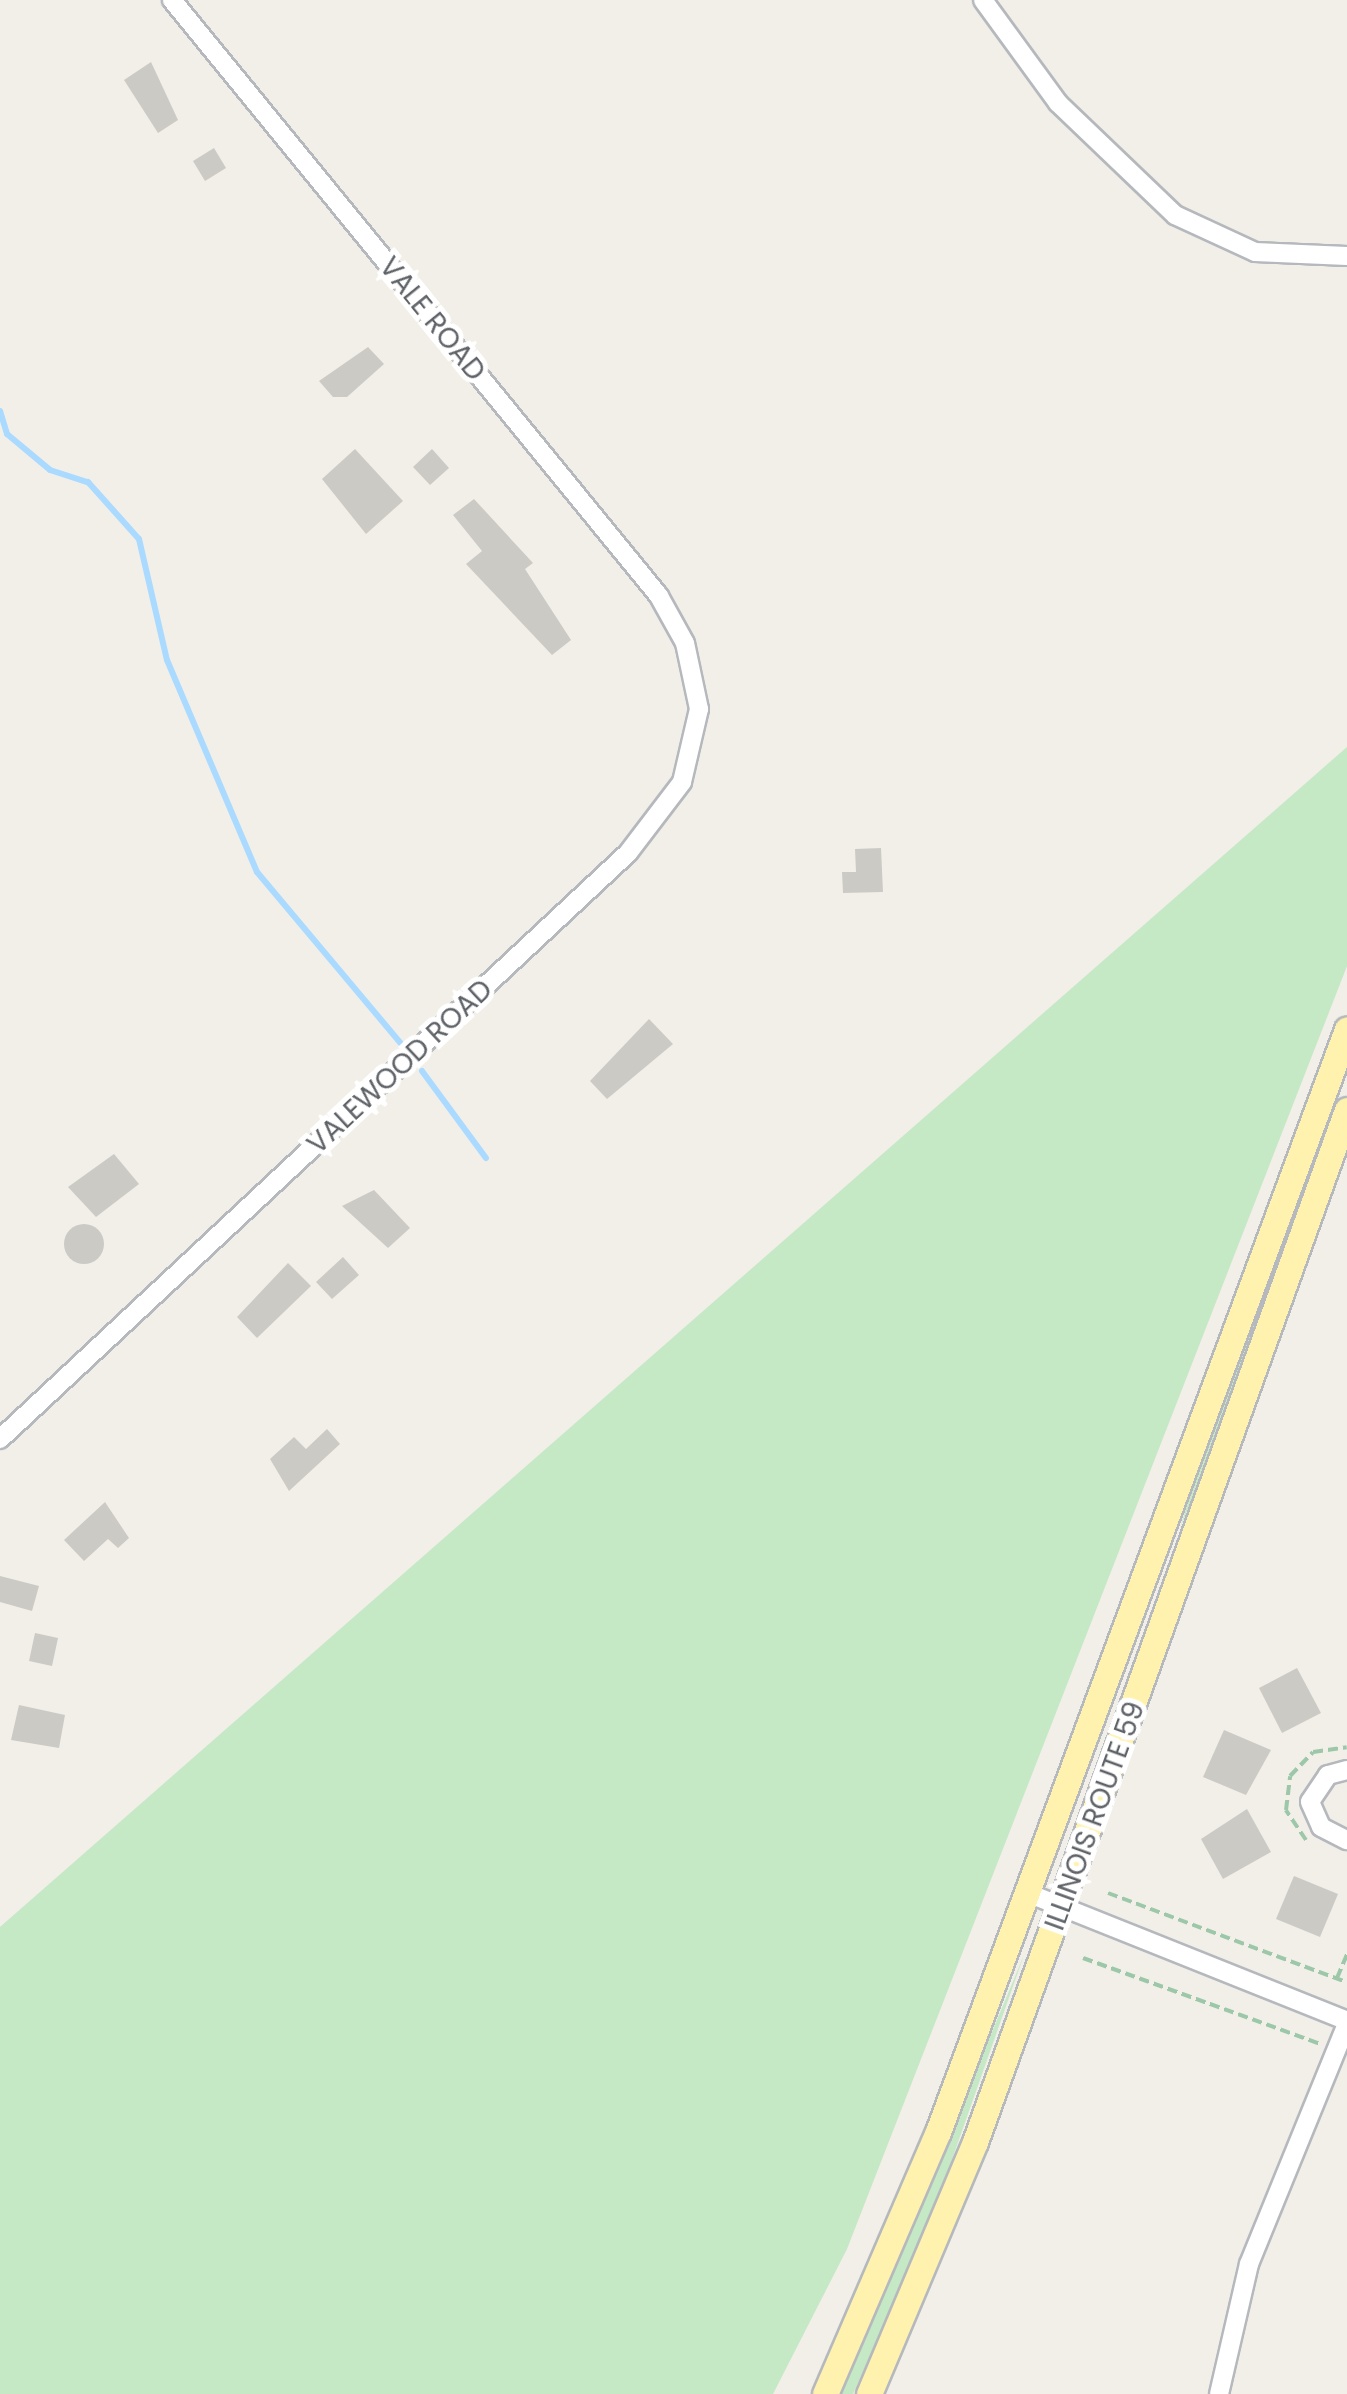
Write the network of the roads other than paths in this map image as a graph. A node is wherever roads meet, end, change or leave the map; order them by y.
1 (172, 0) edge
2 (983, 0) edge
3 (1347, 256) edge
4 (684, 643) joint
5 (1347, 1029) edge
6 (1347, 1110) edge
7 (0, 1439) edge
8 (1347, 1770) edge
9 (1347, 1840) edge
10 (1025, 1892) junction
11 (1063, 1906) junction
12 (1347, 2022) edge
13 (826, 2394) edge
14 (869, 2394) edge
15 (1219, 2394) edge

1 - 4 street, VALE ROAD
2 - 3 street
4 - 7 street, VALEWOOD ROAD
5 - 10 main road, ILLINOIS ROUTE 59
6 - 11 main road, ILLINOIS ROUTE 59
8 - 9 street
10 - 11 street
10 - 13 main road, ILLINOIS ROUTE 59
11 - 12 street
11 - 14 main road, ILLINOIS ROUTE 59
12 - 15 street

